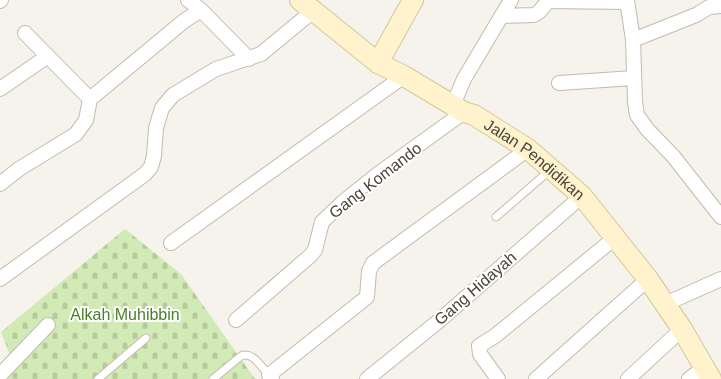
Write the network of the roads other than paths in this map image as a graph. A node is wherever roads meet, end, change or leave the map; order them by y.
1 (188, 0) edge
2 (413, 0) edge
3 (511, 0) edge
4 (548, 0) edge
5 (627, 1) edge
6 (306, 5) edge
7 (721, 6) edge
8 (201, 10) junction
9 (502, 16) junction
10 (26, 33) dead end
11 (632, 40) junction
12 (48, 56) junction
13 (249, 59) junction
14 (378, 63) junction
15 (404, 76) junction
16 (634, 78) junction
17 (559, 83) dead end
18 (0, 89) edge
19 (90, 99) junction
20 (458, 108) junction
21 (528, 150) junction
22 (552, 170) junction
23 (0, 184) edge
24 (582, 196) junction
25 (496, 217) dead end
26 (721, 217) edge
27 (616, 237) junction
28 (171, 243) dead end
29 (0, 279) edge
30 (648, 279) junction
31 (721, 279) edge
32 (665, 304) junction
33 (236, 320) dead end
34 (48, 326) dead end
35 (682, 329) junction
36 (146, 338) dead end
37 (0, 375) edge
38 (702, 375) edge
39 (270, 377) edge
40 (98, 379) edge
41 (213, 379) edge
42 (367, 379) edge
43 (498, 379) edge
44 (536, 379) edge
45 (628, 379) edge

1 - 8 street
2 - 14 street
3 - 9 street
4 - 5 street
4 - 9 street
5 - 11 street
6 - 13 street
6 - 14 street, Jalan Pendidikan
7 - 11 street
8 - 13 street
8 - 19 street
9 - 20 street
10 - 12 street
11 - 16 street
12 - 18 street
12 - 19 street
13 - 29 street
14 - 15 street, Jalan Pendidikan
15 - 20 street, Jalan Pendidikan
15 - 28 street
16 - 17 street
16 - 26 street
19 - 23 street
20 - 21 street, Jalan Pendidikan
20 - 33 street, Gang Komando
21 - 22 street, Jalan Pendidikan
21 - 39 street
22 - 24 street, Jalan Pendidikan
22 - 25 lane
24 - 27 street, Jalan Pendidikan
24 - 42 street, Gang Hidayah
27 - 30 street, Jalan Pendidikan
27 - 43 street
30 - 32 street, Jalan Pendidikan
30 - 44 street
31 - 32 street
32 - 35 street, Jalan Pendidikan
34 - 37 street
35 - 38 street, Jalan Pendidikan
35 - 45 street
36 - 40 lane
39 - 41 lane

